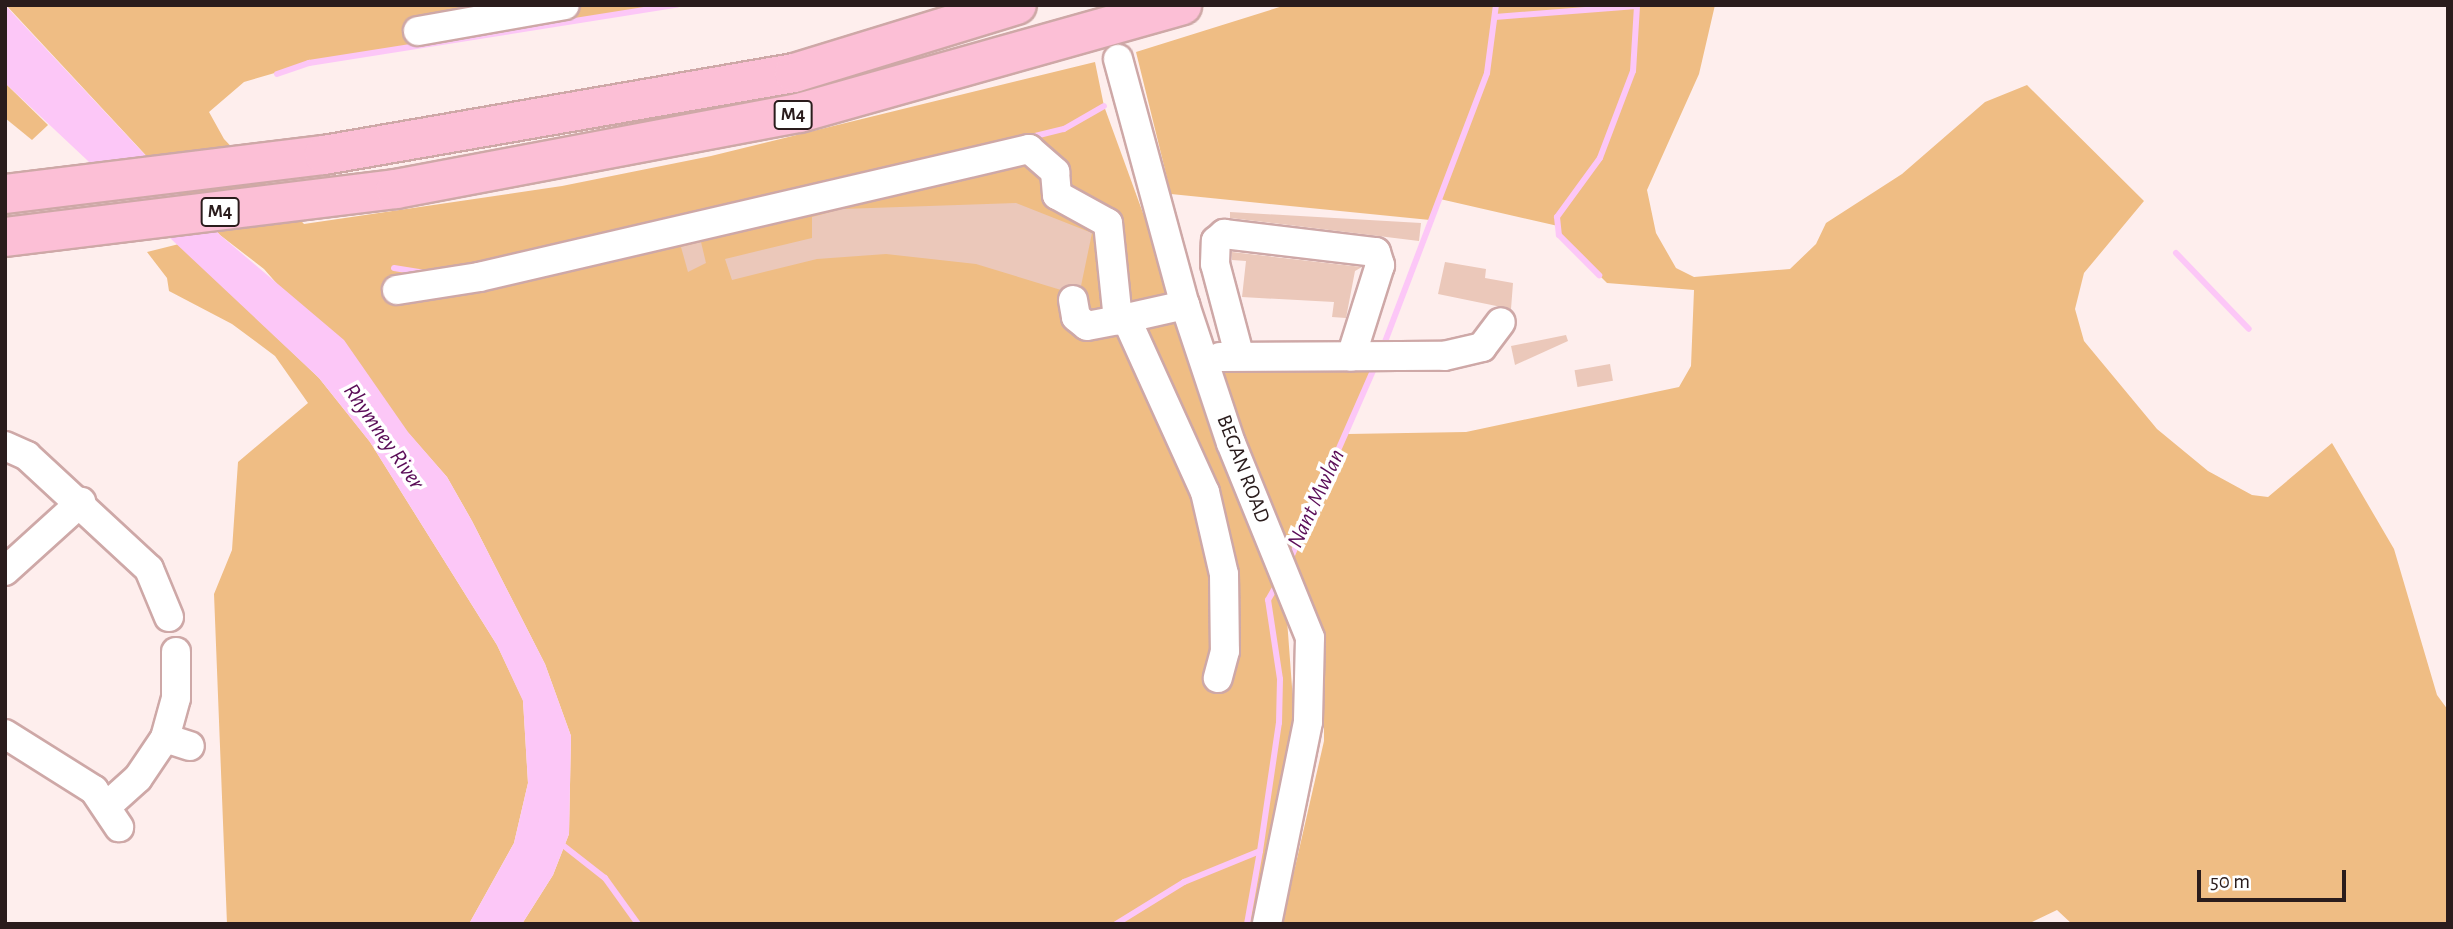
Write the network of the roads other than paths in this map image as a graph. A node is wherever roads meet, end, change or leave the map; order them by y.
1 (565, 5) edge
2 (1017, 5) edge
3 (1182, 5) edge
4 (418, 31) dead end
5 (1118, 59) dead end
6 (5, 194) edge
7 (5, 237) edge
8 (397, 290) dead end
9 (1073, 300) dead end
10 (1185, 305) junction
11 (1122, 319) junction
12 (1501, 322) dead end
13 (1239, 354) junction
14 (1358, 358) junction
15 (1203, 360) junction
16 (5, 446) edge
17 (81, 502) junction
18 (5, 571) edge
19 (169, 617) dead end
20 (176, 652) dead end
21 (1218, 678) dead end
22 (5, 734) edge
23 (1267, 924) edge

1 - 4 street
2 - 6 highway, M4
3 - 7 highway, M4
5 - 10 street, BEGAN ROAD
8 - 11 street
9 - 11 street
10 - 11 street
10 - 15 street, BEGAN ROAD
11 - 21 street
12 - 14 street
13 - 14 street
13 - 14 street
13 - 15 street
15 - 23 street, BEGAN ROAD
16 - 17 street
17 - 18 street
17 - 19 street
20 - 22 street

